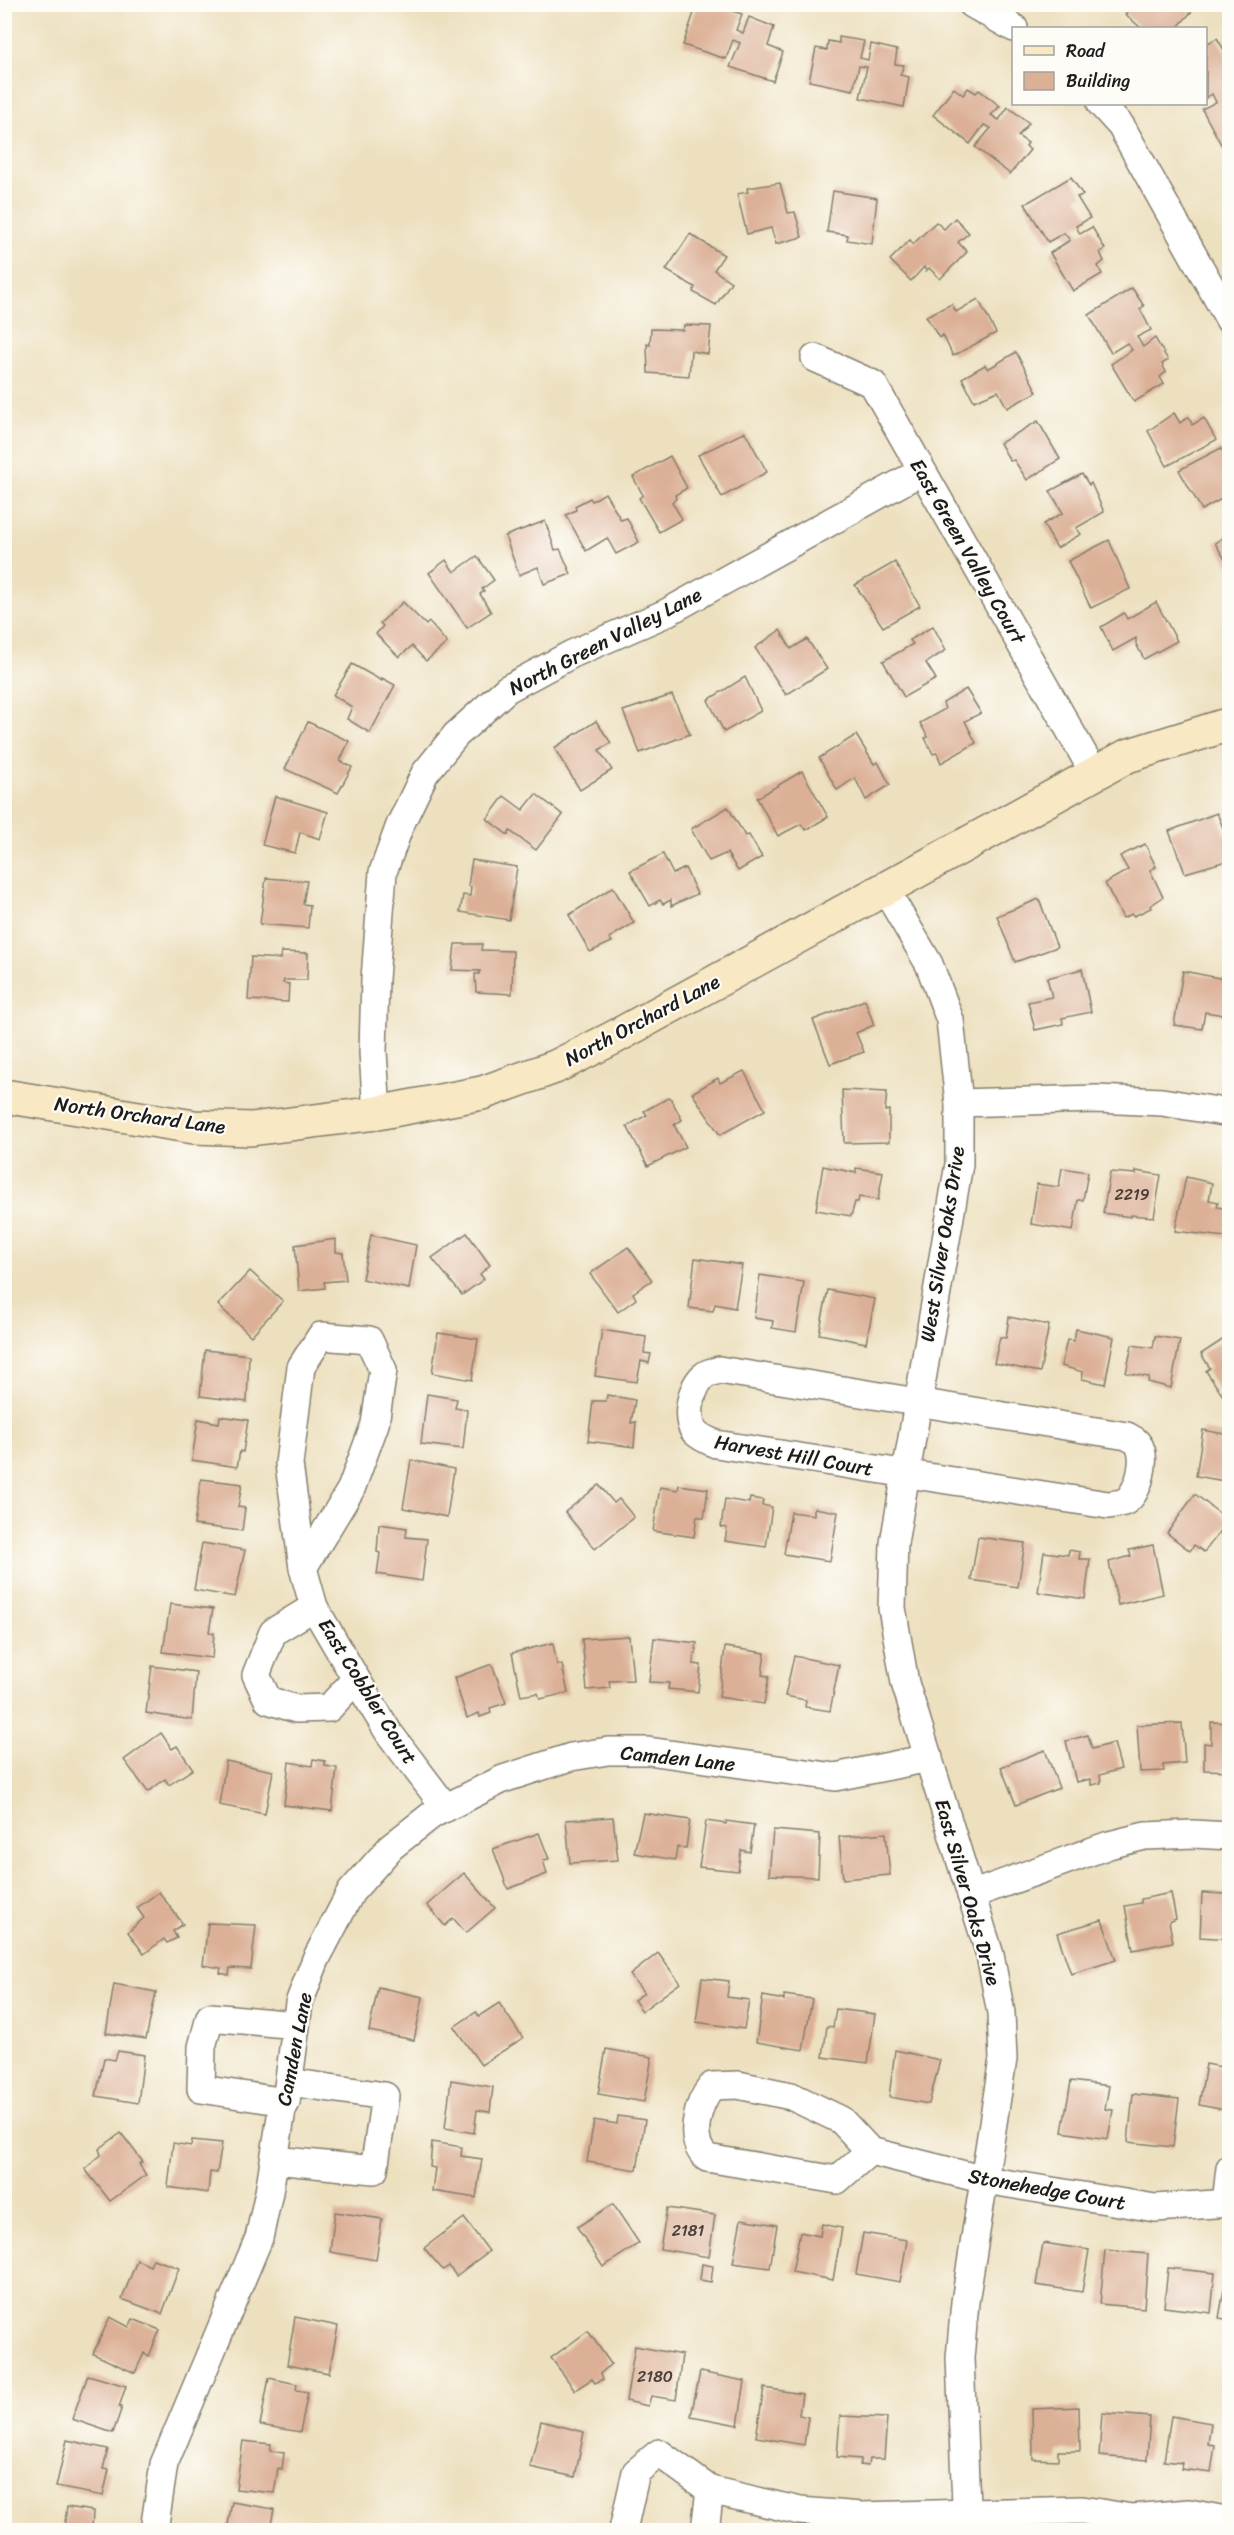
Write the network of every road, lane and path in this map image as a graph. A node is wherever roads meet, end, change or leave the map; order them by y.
1 (972, 4) edge
2 (1012, 27) edge
3 (1102, 105) edge
4 (1230, 321) edge
5 (815, 358) dead end
6 (922, 471) junction
7 (1230, 724) edge
8 (1094, 773) junction
9 (884, 887) junction
10 (4, 1096) edge
11 (959, 1103) junction
12 (377, 1113) junction
13 (1230, 1113) edge
14 (917, 1401) junction
15 (905, 1475) junction
16 (303, 1568) junction
17 (314, 1607) junction
18 (357, 1679) junction
19 (929, 1758) junction
20 (446, 1808) junction
21 (1230, 1836) edge
22 (971, 1895) junction
23 (296, 2025) junction
24 (287, 2092) junction
25 (870, 2151) junction
26 (274, 2160) junction
27 (1230, 2168) edge
28 (985, 2180) junction
29 (1228, 2203) edge
30 (710, 2490) junction
31 (1230, 2521) edge
32 (967, 2522) edge
33 (1135, 2524) edge
34 (154, 2530) edge
35 (622, 2530) edge
36 (705, 2530) edge

1 - 2 street
3 - 4 street
5 - 6 street, East Green Valley Court
6 - 8 street, East Green Valley Court
6 - 12 street, North Green Valley Lane
7 - 8 street, North Orchard Lane
8 - 9 street, North Orchard Lane
9 - 11 street, West Silver Oaks Drive
9 - 12 street, North Orchard Lane
10 - 12 street, North Orchard Lane
11 - 13 street
11 - 14 street, West Silver Oaks Drive
14 - 15 street, East Silver Oaks Drive
14 - 15 street, Harvest Hill Court
14 - 15 street, Harvest Hill Court
15 - 19 street, East Silver Oaks Drive
16 - 16 street, East Cobbler Court
16 - 17 street, East Cobbler Court
17 - 18 street, East Cobbler Court
17 - 18 street
18 - 20 street, East Cobbler Court
19 - 20 street, Camden Lane
19 - 22 street, East Silver Oaks Drive
20 - 23 street, Camden Lane
21 - 22 street
22 - 28 street, East Silver Oaks Drive
23 - 24 street, Camden Lane
23 - 24 street
24 - 26 street, Camden Lane
24 - 26 street
25 - 25 street
25 - 28 street, Stonehedge Court
26 - 34 street, Camden Lane
27 - 29 street
28 - 29 street, Stonehedge Court
28 - 32 street, East Silver Oaks Drive
30 - 32 street
30 - 35 street
30 - 36 street
31 - 33 street
32 - 33 street

